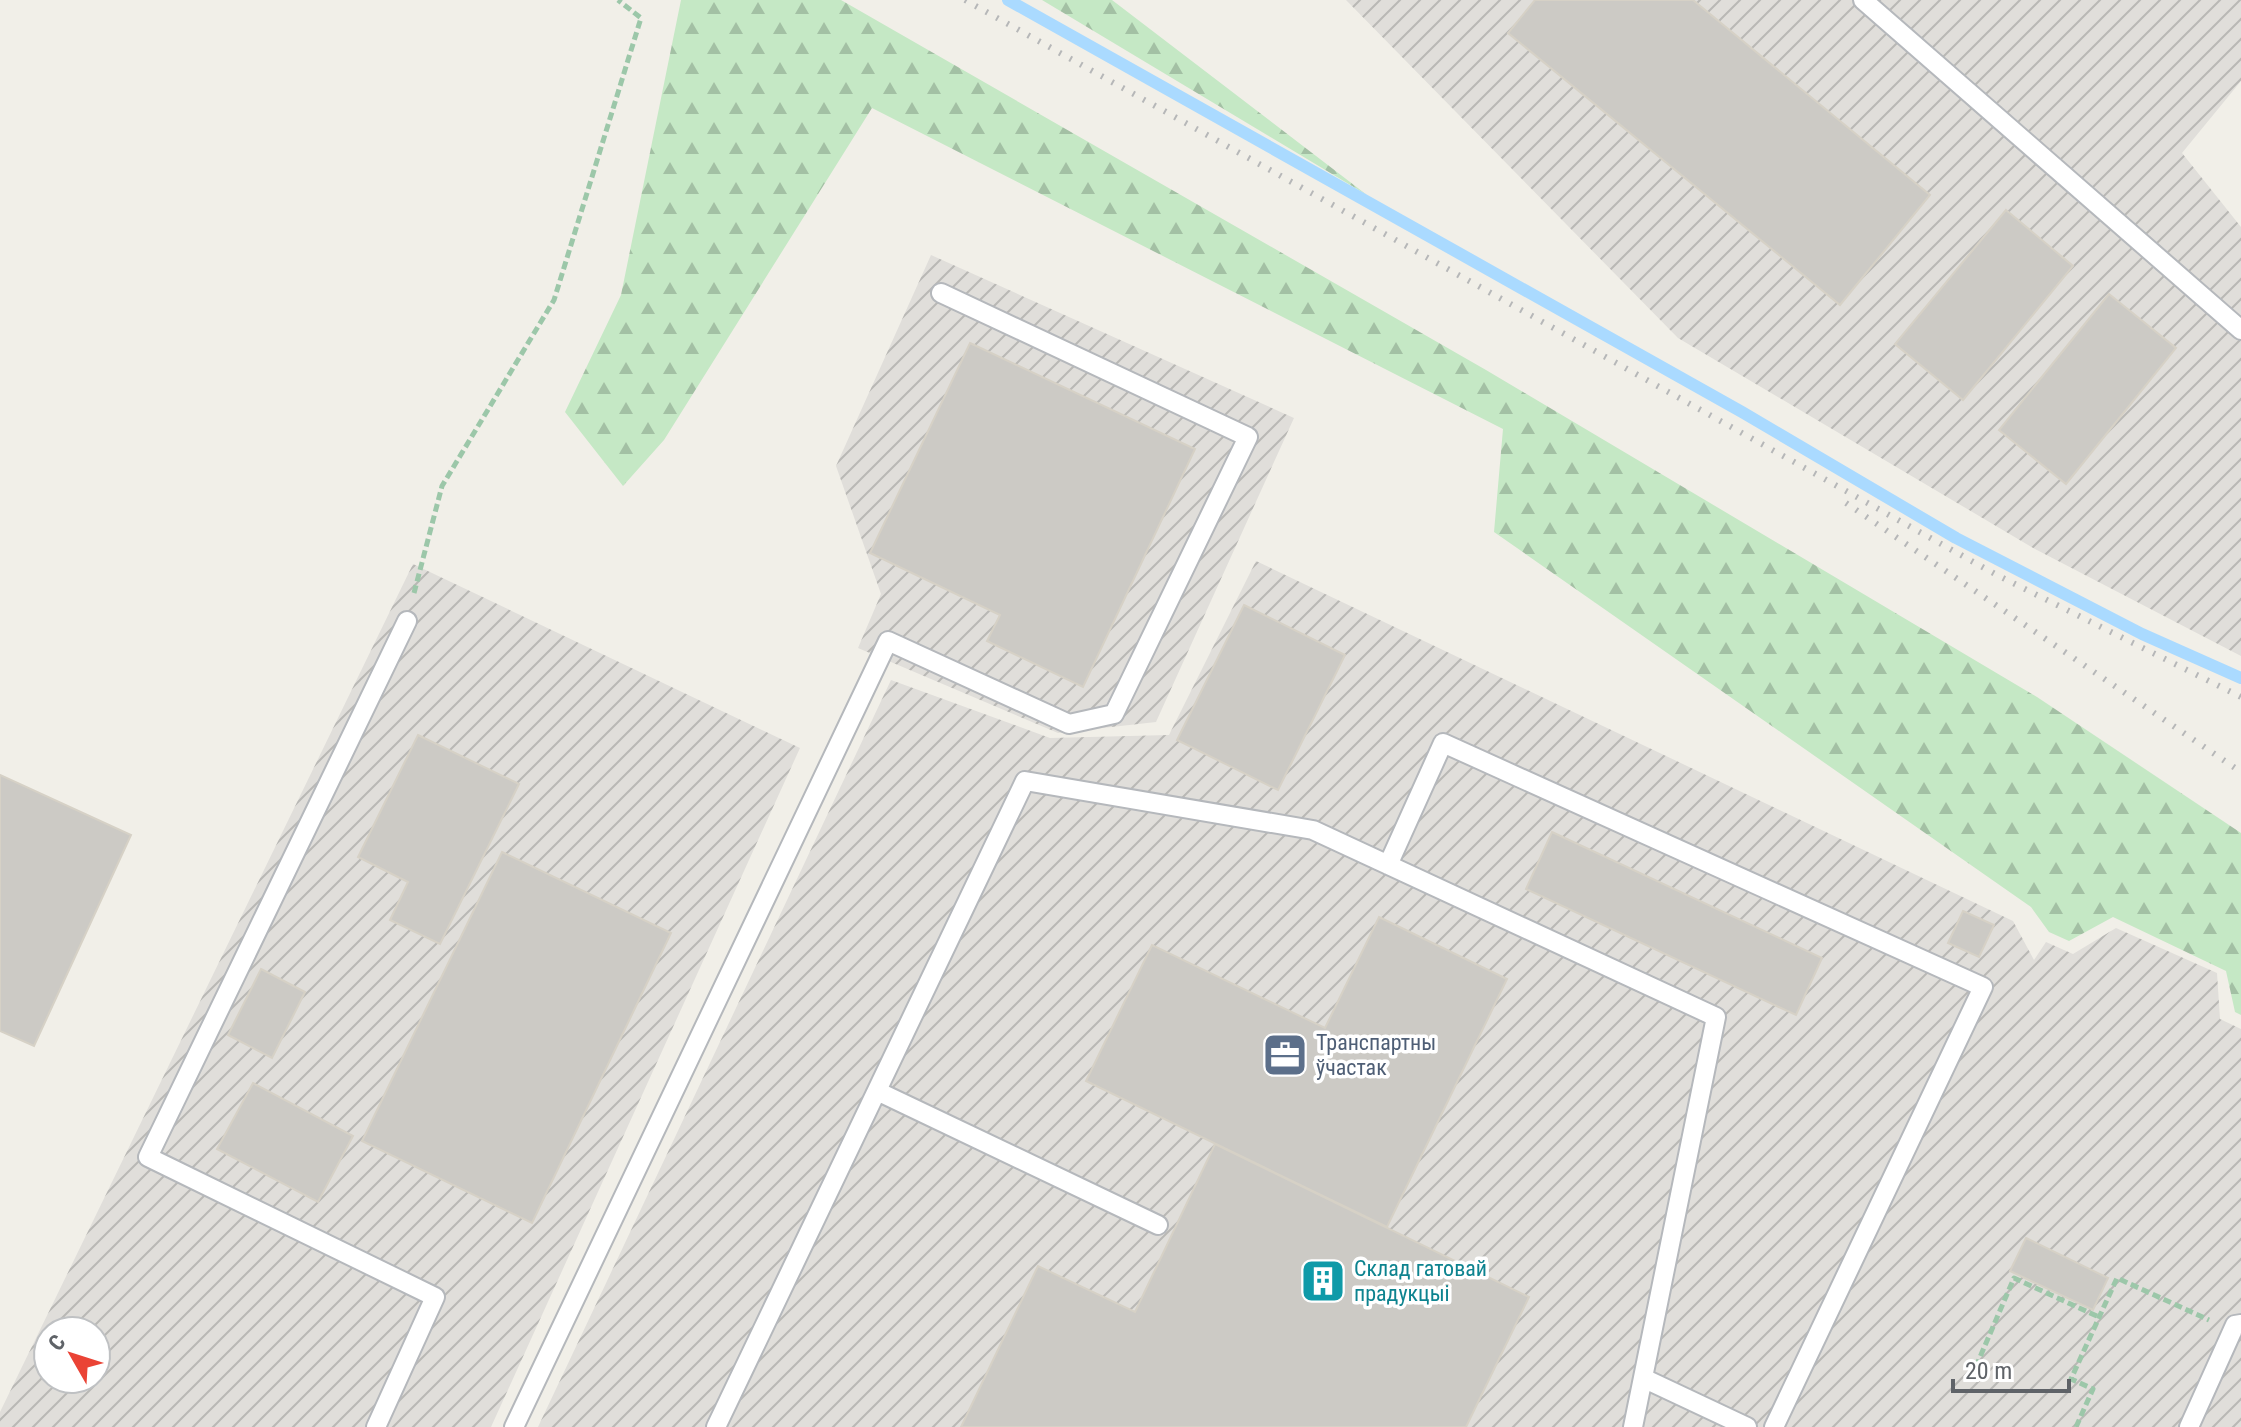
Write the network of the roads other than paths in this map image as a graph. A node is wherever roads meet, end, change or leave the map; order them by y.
1 (1863, 0) edge
2 (941, 293) dead end
3 (2241, 330) edge
4 (407, 621) road end
5 (1388, 865) junction
6 (877, 1091) junction
7 (1158, 1225) dead end
8 (2237, 1327) edge
9 (1643, 1378) junction
10 (376, 1427) edge
11 (514, 1427) edge
12 (716, 1427) edge
13 (1633, 1427) edge
14 (1747, 1427) edge
15 (1774, 1427) edge
16 (2189, 1427) edge

1 - 3 lane
2 - 11 lane
4 - 10 lane
5 - 6 lane
5 - 9 lane
5 - 15 lane
6 - 7 lane
6 - 12 lane
8 - 16 lane
9 - 13 lane
9 - 14 lane

